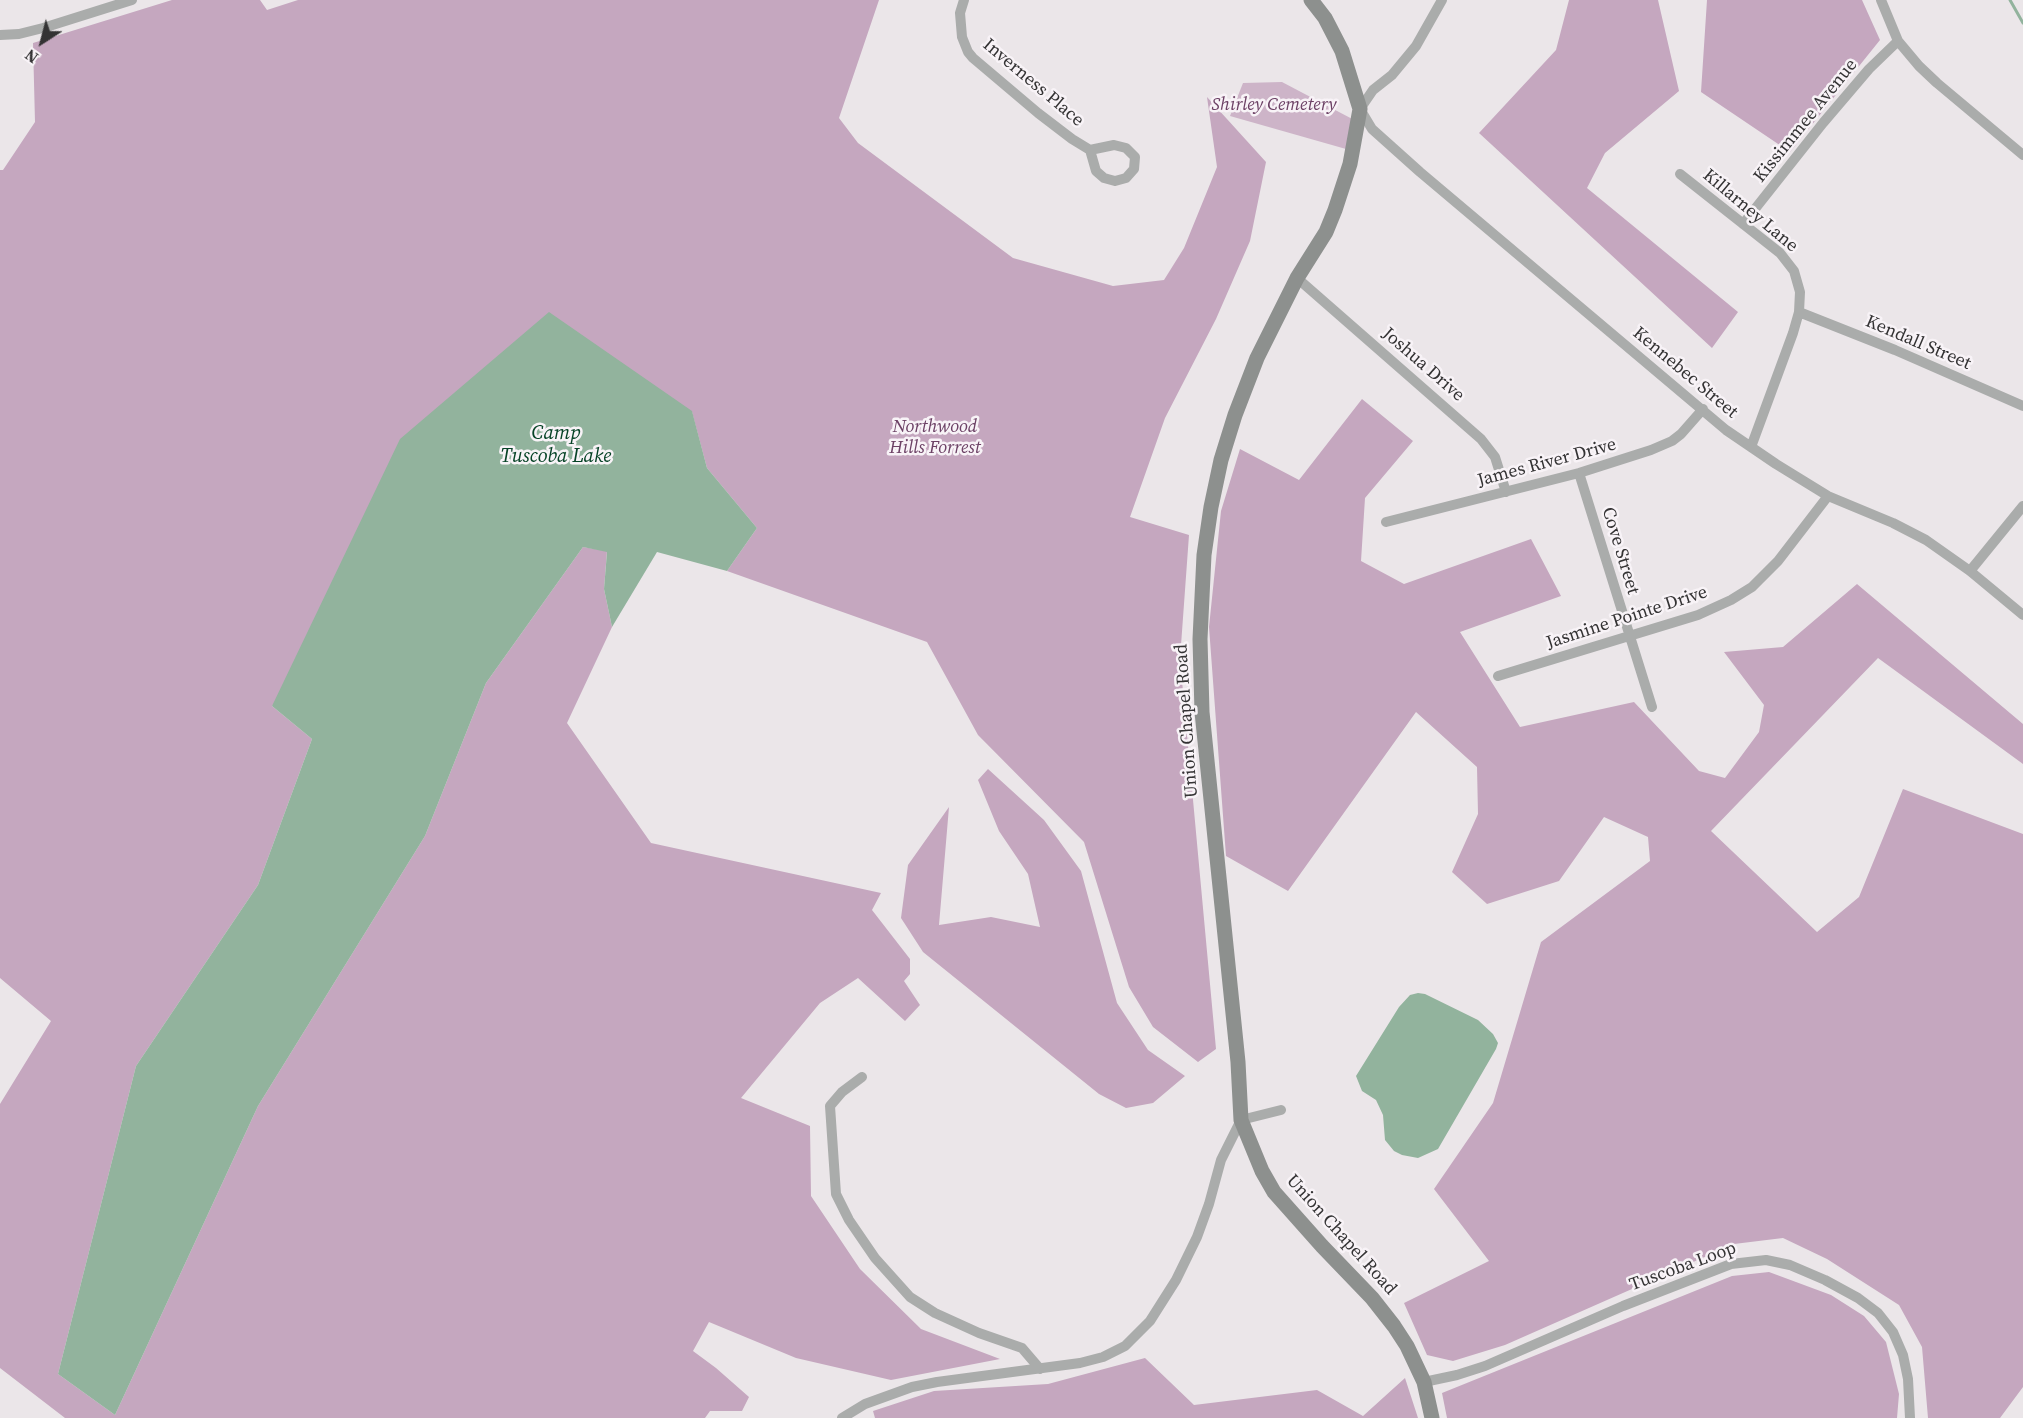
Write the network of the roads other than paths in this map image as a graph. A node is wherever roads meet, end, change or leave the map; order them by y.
1 (132, 0) edge
2 (964, 0) edge
3 (1311, 0) edge
4 (1442, 0) edge
5 (1881, 0) edge
6 (0, 35) edge
7 (1898, 41) junction
8 (1360, 109) junction
9 (1090, 150) dead end
10 (2023, 155) edge
11 (1680, 174) dead end
12 (1743, 224) junction
13 (1298, 278) junction
14 (1799, 312) junction
15 (2023, 406) edge
16 (1703, 410) junction
17 (1750, 447) junction
18 (1579, 473) junction
19 (1506, 492) junction
20 (1828, 496) junction
21 (2023, 506) edge
22 (1386, 522) dead end
23 (1970, 571) junction
24 (2023, 615) edge
25 (1629, 635) junction
26 (1498, 676) dead end
27 (1652, 707) dead end
28 (862, 1077) dead end
29 (1281, 1110) dead end
30 (1241, 1120) junction
31 (1040, 1369) junction
32 (1424, 1382) junction
33 (842, 1418) edge
34 (1432, 1418) edge
35 (1910, 1418) edge

1 - 6 street
2 - 9 street, Inverness Place
3 - 8 street, Union Chapel Road
4 - 8 street
5 - 7 street
7 - 10 street
7 - 12 street, Kissimmee Avenue
8 - 13 street, Union Chapel Road
8 - 16 street, Kennebec Street
11 - 12 street, Killarney Lane
12 - 14 street, Killarney Lane
13 - 19 street, Joshua Drive
13 - 30 street, Union Chapel Road
14 - 15 street, Kendall Street
14 - 17 street, Killarney Lane
16 - 17 street, Kennebec Street
16 - 18 street, James River Drive
17 - 20 street, Kennebec Street
18 - 19 street, James River Drive
18 - 25 street, Cove Street
19 - 22 street, James River Drive
20 - 23 street, Kennebec Street
20 - 25 street, Jasmine Pointe Drive
21 - 23 street
23 - 24 street, Kennebec Street
25 - 26 street, Jasmine Pointe Drive
25 - 27 street, Cove Street
28 - 31 street
29 - 30 street
30 - 31 street
30 - 32 street, Union Chapel Road
31 - 33 street
32 - 34 street, Union Chapel Road
32 - 35 street, Tuscoba Loop

